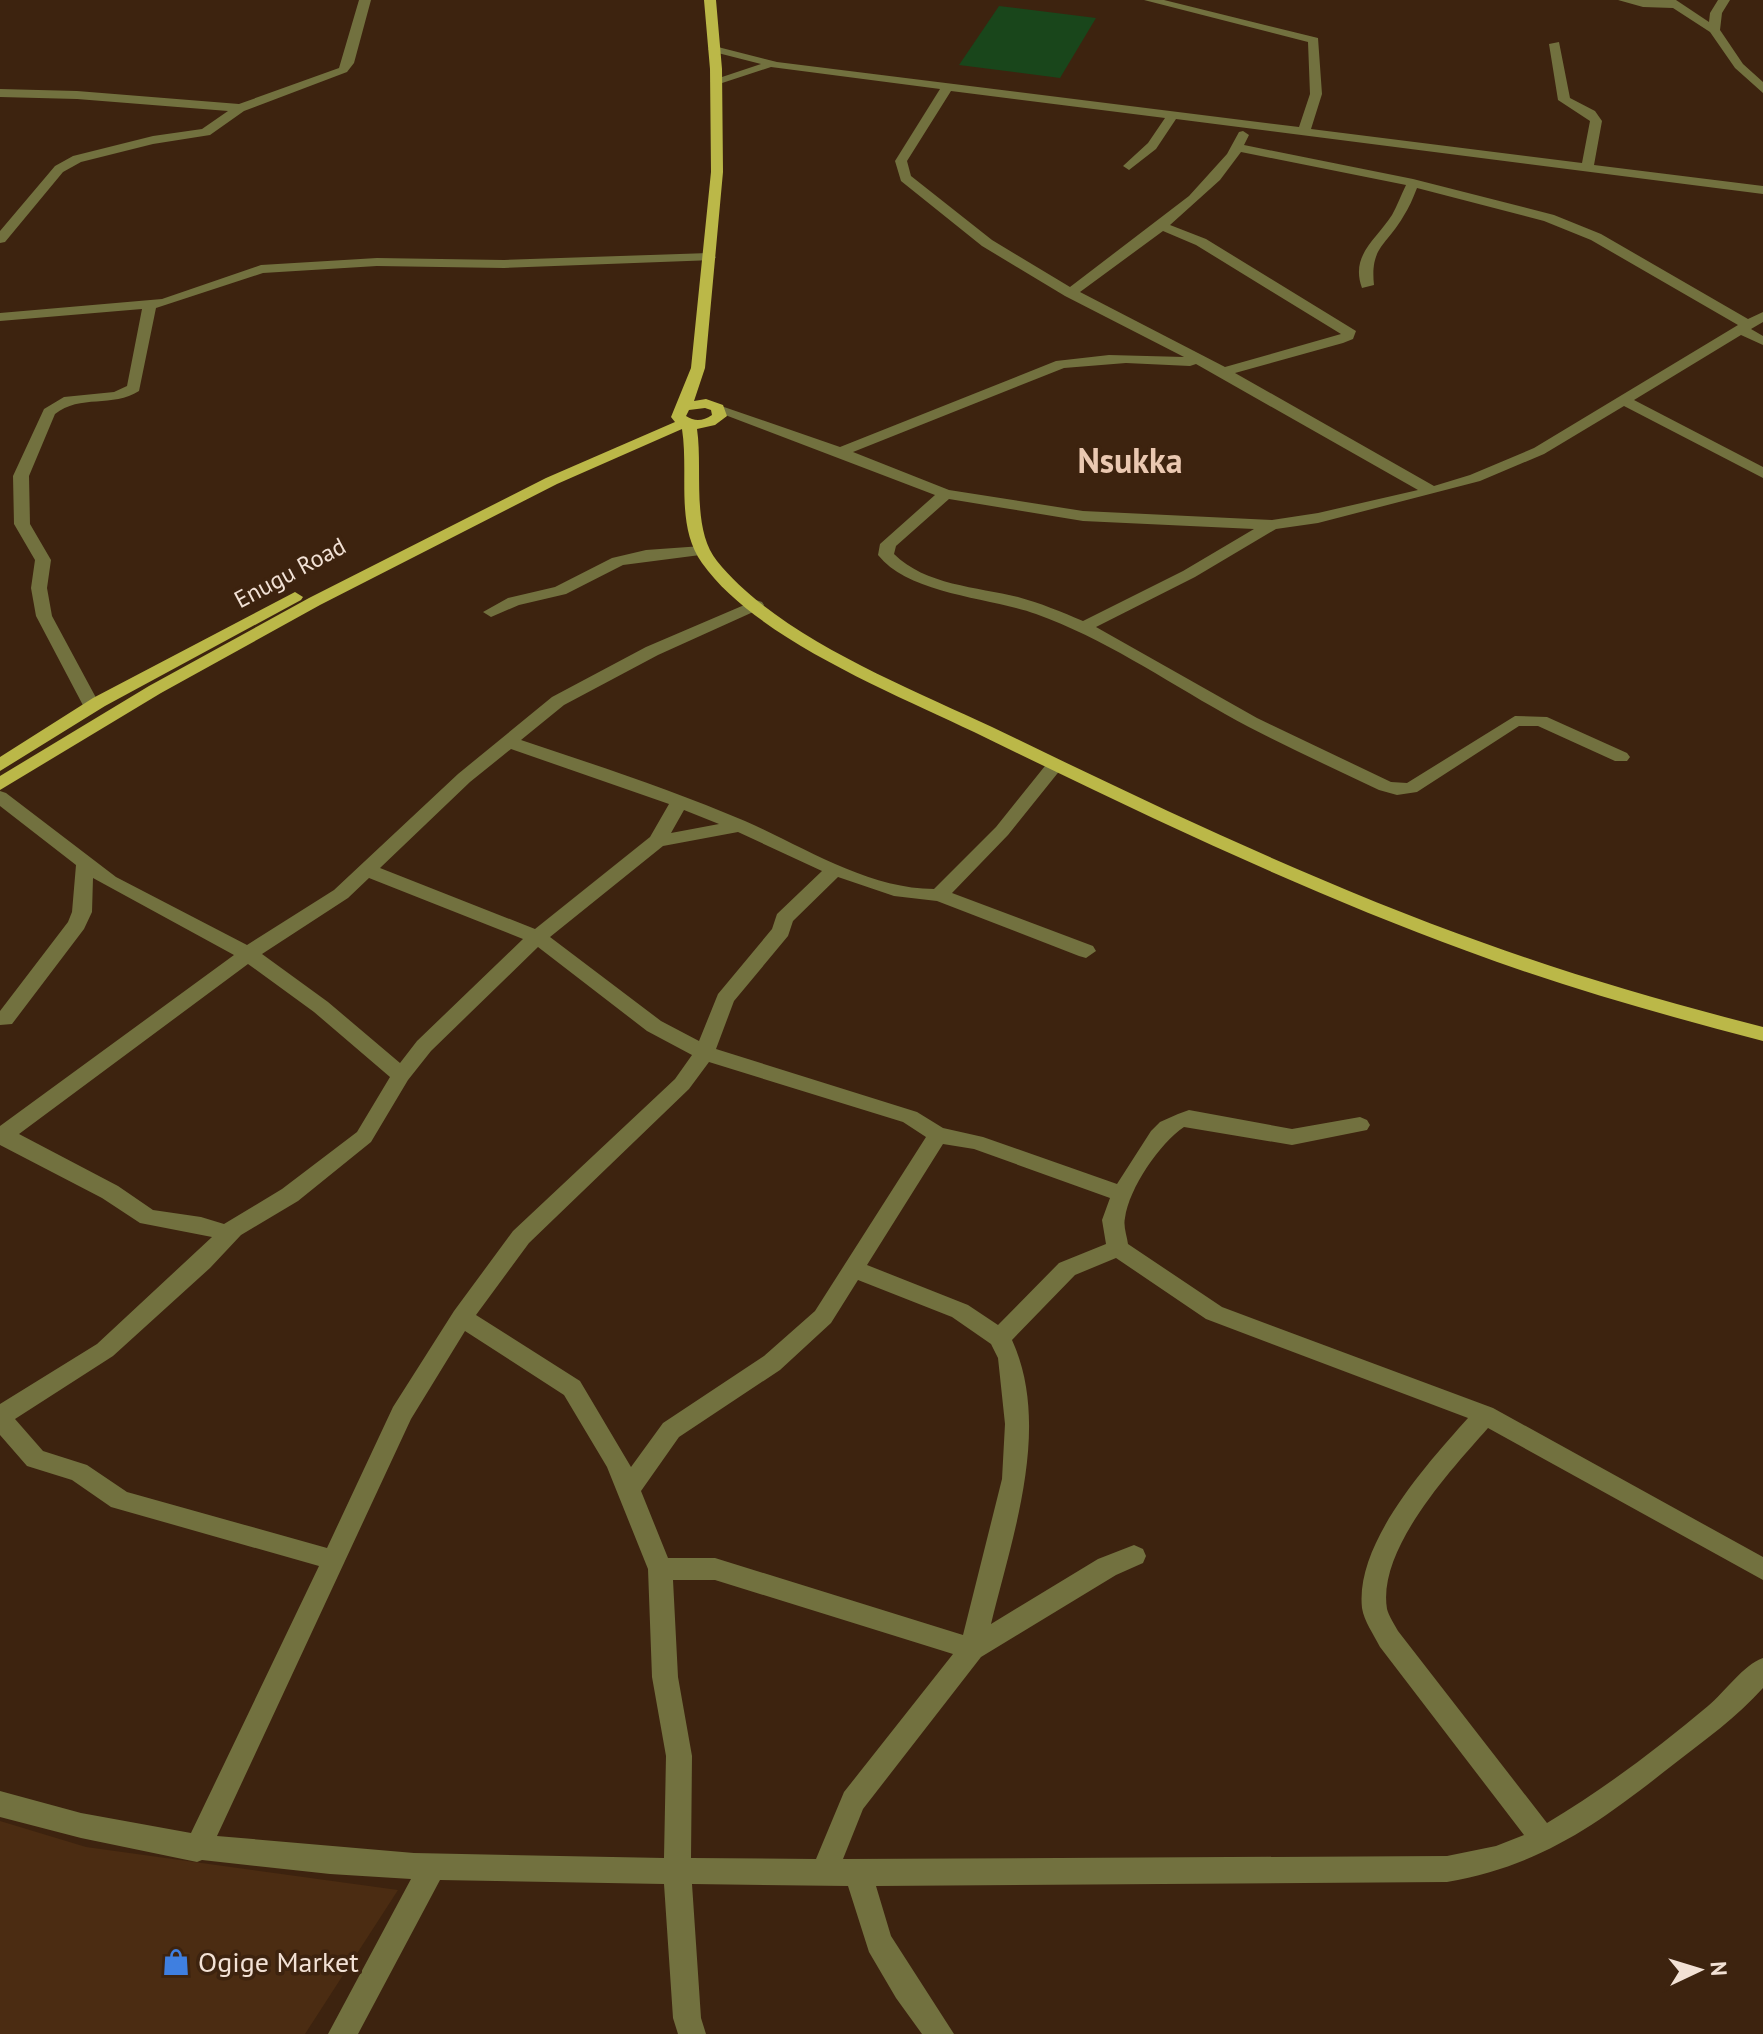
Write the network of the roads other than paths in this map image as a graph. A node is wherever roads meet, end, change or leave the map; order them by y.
1 (365, 0) edge
2 (710, 0) edge
3 (1150, 0) edge
4 (1624, 0) edge
5 (1724, 0) edge
6 (1671, 2) edge
7 (1714, 30) junction
8 (1555, 44) dead end
9 (742, 64) junction
10 (1763, 64) edge
11 (715, 65) junction
12 (1739, 66) junction
13 (947, 87) junction
14 (1763, 89) edge
15 (0, 93) edge
16 (240, 108) junction
17 (1173, 115) junction
18 (1246, 124) junction
19 (1304, 131) junction
20 (1239, 148) junction
21 (1129, 166) dead end
22 (1588, 166) junction
23 (1413, 183) junction
24 (1763, 190) edge
25 (1159, 225) junction
26 (0, 239) edge
27 (709, 254) junction
28 (1367, 285) dead end
29 (1070, 293) junction
30 (149, 306) junction
31 (1763, 316) edge
32 (0, 317) edge
33 (1742, 327) junction
34 (1763, 341) edge
35 (1172, 347) junction
36 (1151, 358) junction
37 (1203, 363) junction
38 (698, 368) junction
39 (1223, 372) junction
40 (1622, 399) junction
41 (715, 415) junction
42 (684, 416) junction
43 (649, 437) junction
44 (840, 452) junction
45 (693, 459) junction
46 (1763, 473) edge
47 (1432, 491) junction
48 (946, 494) junction
49 (1272, 525) junction
50 (702, 551) junction
51 (756, 605) junction
52 (491, 612) dead end
53 (1084, 627) junction
54 (92, 707) junction
55 (508, 742) junction
56 (1621, 757) dead end
57 (0, 765) edge
58 (1055, 765) junction
59 (0, 784) edge
60 (0, 797) edge
61 (680, 802) junction
62 (740, 826) junction
63 (657, 841) junction
64 (85, 864) junction
65 (835, 869) junction
66 (367, 870) junction
67 (939, 895) junction
68 (537, 937) junction
69 (1086, 951) dead end
70 (248, 954) junction
71 (5, 1019) dead end
72 (1763, 1034) edge
73 (704, 1053) junction
74 (401, 1075) junction
75 (1360, 1125) dead end
76 (938, 1135) junction
77 (1, 1136) edge
78 (1122, 1194) junction
79 (228, 1234) junction
80 (1118, 1248) junction
81 (854, 1269) junction
82 (462, 1317) junction
83 (1000, 1338) junction
84 (1485, 1415) junction
85 (0, 1417) edge
86 (629, 1488) junction
87 (1134, 1556) dead end
88 (334, 1560) junction
89 (660, 1569) junction
90 (1763, 1569) edge
91 (972, 1649) junction
92 (1763, 1669) edge
93 (0, 1804) edge
94 (1544, 1840) junction
95 (197, 1849) junction
96 (431, 1869) junction
97 (677, 1872) junction
98 (858, 1873) junction
99 (824, 1874) junction
100 (342, 2034) edge
101 (692, 2034) edge
102 (940, 2034) edge

1 - 16 street
2 - 11 main road
3 - 19 street
4 - 6 street
5 - 7 street
6 - 7 street
7 - 12 street
8 - 22 street
9 - 11 street
9 - 11 street
9 - 13 street
10 - 12 street
11 - 27 main road
12 - 14 street
13 - 17 street
13 - 29 street
15 - 16 street
16 - 26 street
17 - 18 street
17 - 21 street
18 - 19 street
18 - 20 street
19 - 22 street
20 - 23 street
20 - 25 street
22 - 24 street
23 - 28 street
23 - 33 street
25 - 29 street
25 - 39 street
27 - 30 street
27 - 38 main road
29 - 35 street
30 - 32 street
30 - 54 street
31 - 33 street
33 - 34 street
33 - 40 street
35 - 36 street
35 - 37 street
36 - 37 street
36 - 44 street
37 - 39 street
38 - 41 main road
38 - 42 main road
39 - 47 street
40 - 46 street
40 - 47 street
41 - 42 main road
41 - 42 main road
41 - 44 street
41 - 45 main road
42 - 43 main road
42 - 45 main road
42 - 54 main road, Enugu Road
43 - 45 main road
43 - 59 main road
44 - 48 street
45 - 50 main road
47 - 49 street
48 - 49 street
48 - 53 street
49 - 53 street
50 - 51 main road
50 - 52 street
51 - 55 street
51 - 58 main road
53 - 56 street
54 - 57 main road, Enugu Road
55 - 61 street
55 - 66 street
58 - 67 street
58 - 72 main road
60 - 64 street
61 - 62 street
61 - 63 street
62 - 63 street
62 - 65 street
63 - 68 street
64 - 70 street
64 - 71 street
65 - 67 street
65 - 73 street
66 - 68 street
66 - 70 street
67 - 69 street
68 - 73 street
68 - 74 street
70 - 74 street
70 - 77 street
73 - 76 street
73 - 82 street
74 - 79 street
75 - 78 street
76 - 78 street
76 - 81 street
77 - 79 street
78 - 80 street
79 - 85 street
80 - 83 street
80 - 84 street
81 - 83 street
81 - 86 street
82 - 86 street
82 - 88 street
83 - 91 street
84 - 90 street
84 - 94 street
85 - 88 street
86 - 89 street
87 - 91 street
88 - 95 street
89 - 91 street
89 - 97 street
91 - 99 street
92 - 94 street
93 - 95 street
94 - 98 street
95 - 96 street
96 - 97 street
96 - 100 street
97 - 99 street
97 - 101 street
98 - 99 street
98 - 102 street

